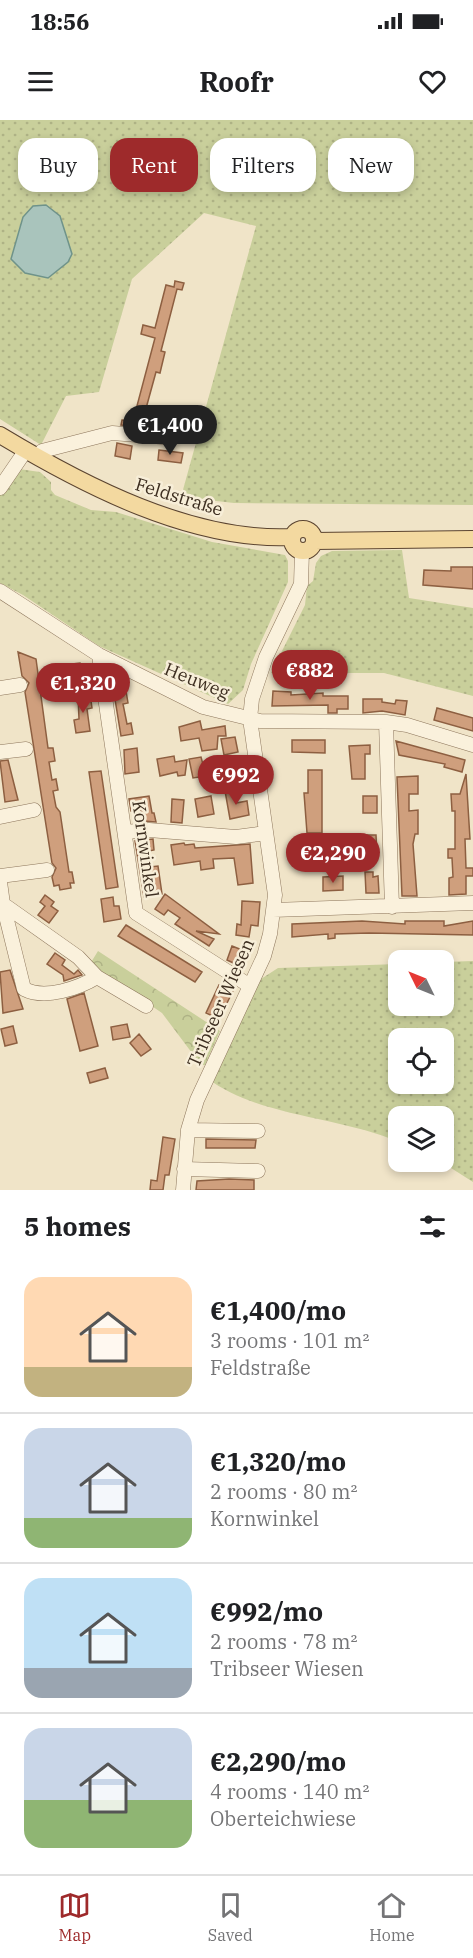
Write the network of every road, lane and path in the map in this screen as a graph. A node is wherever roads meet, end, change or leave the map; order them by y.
1 (0, 435) edge
2 (163, 437) dead end
3 (32, 454) junction
4 (0, 488) edge
5 (473, 539) edge
6 (308, 546) junction
7 (0, 591) edge
8 (99, 655) junction
9 (20, 685) dead end
10 (0, 688) edge
11 (250, 719) junction
12 (386, 722) junction
13 (473, 745) edge
14 (26, 749) dead end
15 (0, 752) edge
16 (34, 810) dead end
17 (0, 817) edge
18 (125, 832) junction
19 (266, 833) junction
20 (47, 870) dead end
21 (0, 876) edge
22 (0, 882) edge
23 (473, 903) edge
24 (3, 904) junction
25 (392, 908) junction
26 (273, 910) junction
27 (97, 977) junction
28 (250, 986) junction
29 (146, 1006) dead end
30 (188, 1130) junction
31 (258, 1131) dead end
32 (184, 1169) junction
33 (258, 1171) dead end
34 (183, 1190) edge

1 - 3 main road, Feldstraße
2 - 3 street
3 - 4 street
3 - 6 main road, Feldstraße
5 - 6 main road, Feldstraße
6 - 11 street, Tribseer Wiesen
7 - 8 street, Heuweg
8 - 11 street, Heuweg
8 - 18 street, Kornwinkel
9 - 10 street
11 - 12 street, Heuweg
11 - 19 street, Tribseer Wiesen
12 - 13 street, Heuweg
12 - 25 street
14 - 15 street
16 - 17 street
18 - 19 street
18 - 28 street, Kornwinkel
19 - 26 street, Tribseer Wiesen
20 - 21 street
22 - 24 street
23 - 25 street
24 - 27 street
24 - 27 street
25 - 26 street
26 - 28 street, Tribseer Wiesen
27 - 29 street
28 - 30 street, Tribseer Wiesen
30 - 31 street
30 - 32 street, Tribseer Wiesen
32 - 33 street
32 - 34 street, Tribseer Wiesen

